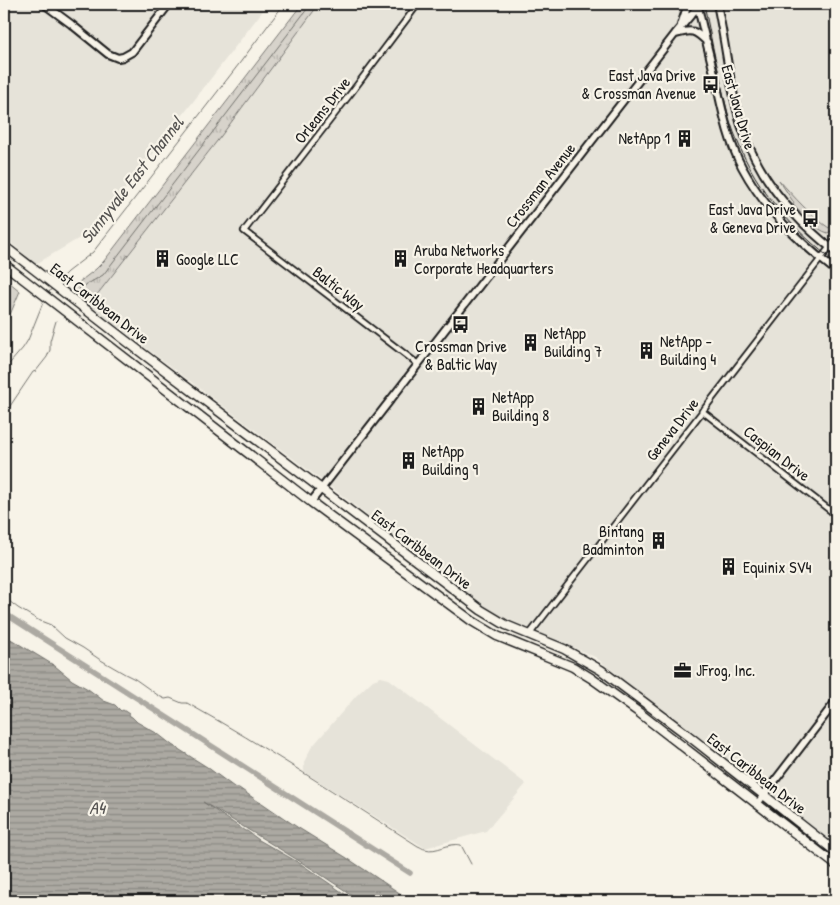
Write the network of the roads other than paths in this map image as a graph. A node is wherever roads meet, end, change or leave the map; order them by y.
1 (44, 4) edge
2 (169, 4) edge
3 (418, 4) edge
4 (688, 4) edge
5 (717, 4) edge
6 (699, 5) edge
7 (677, 32) junction
8 (707, 42) junction
9 (244, 230) joint
10 (836, 239) edge
11 (4, 246) edge
12 (830, 247) junction
13 (836, 252) edge
14 (821, 259) junction
15 (4, 264) edge
16 (836, 271) edge
17 (418, 364) junction
18 (702, 411) junction
19 (321, 489) junction
20 (311, 502) junction
21 (836, 515) edge
22 (529, 635) junction
23 (836, 701) edge
24 (763, 796) junction
25 (756, 804) junction
26 (836, 852) edge
27 (836, 865) edge

1 - 2 street
3 - 9 street, Orleans Drive
4 - 7 street
5 - 12 street, East Java Drive
6 - 7 street, Crossman Avenue
6 - 8 street, East Java Drive
7 - 8 street
7 - 17 street, Crossman Avenue
8 - 14 street, East Java Drive
9 - 17 street, Baltic Way
10 - 12 street, Geneva Drive
11 - 19 main road, East Caribbean Drive
12 - 13 street, East Java Drive
12 - 14 street, Geneva Drive
14 - 16 street, East Java Drive
14 - 18 street, Geneva Drive
15 - 20 main road, East Caribbean Drive
17 - 19 street, Crossman Avenue
18 - 21 street, Caspian Drive
18 - 22 street, Geneva Drive
19 - 20 street, Crossman Avenue
19 - 22 main road, East Caribbean Drive
20 - 25 main road, East Caribbean Drive
22 - 24 main road, East Caribbean Drive
23 - 24 street
24 - 25 street
24 - 26 main road, East Caribbean Drive
25 - 27 main road, East Caribbean Drive

